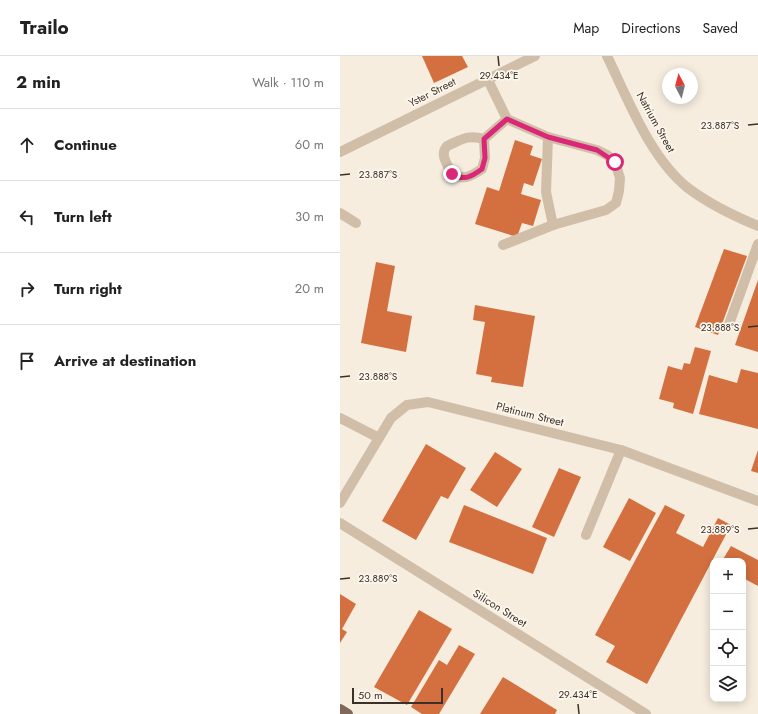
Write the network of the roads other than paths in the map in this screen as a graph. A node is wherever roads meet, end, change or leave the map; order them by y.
1 (535, 56) edge
2 (607, 56) edge
3 (488, 78) junction
4 (507, 119) junction
5 (548, 137) junction
6 (484, 139) junction
7 (340, 152) edge
8 (340, 213) edge
9 (356, 223) dead end
10 (553, 225) junction
11 (758, 226) edge
12 (758, 244) edge
13 (504, 245) dead end
14 (728, 327) dead end
15 (340, 418) edge
16 (379, 438) junction
17 (621, 450) junction
18 (758, 501) edge
19 (340, 503) edge
20 (340, 523) edge
21 (586, 535) dead end
22 (340, 709) edge
23 (348, 714) edge
24 (646, 714) edge

1 - 3 street, Yster Street
2 - 11 street, Natrium Street
3 - 4 street
3 - 7 street, Yster Street
4 - 5 street
4 - 6 street
5 - 10 street
5 - 10 street
6 - 6 street
8 - 9 street
10 - 13 street
12 - 14 street
15 - 16 street
16 - 17 street, Platinum Street
16 - 19 street, Platinum Street
17 - 18 street, Platinum Street
17 - 21 street
20 - 24 street, Silicon Street
22 - 23 main road

